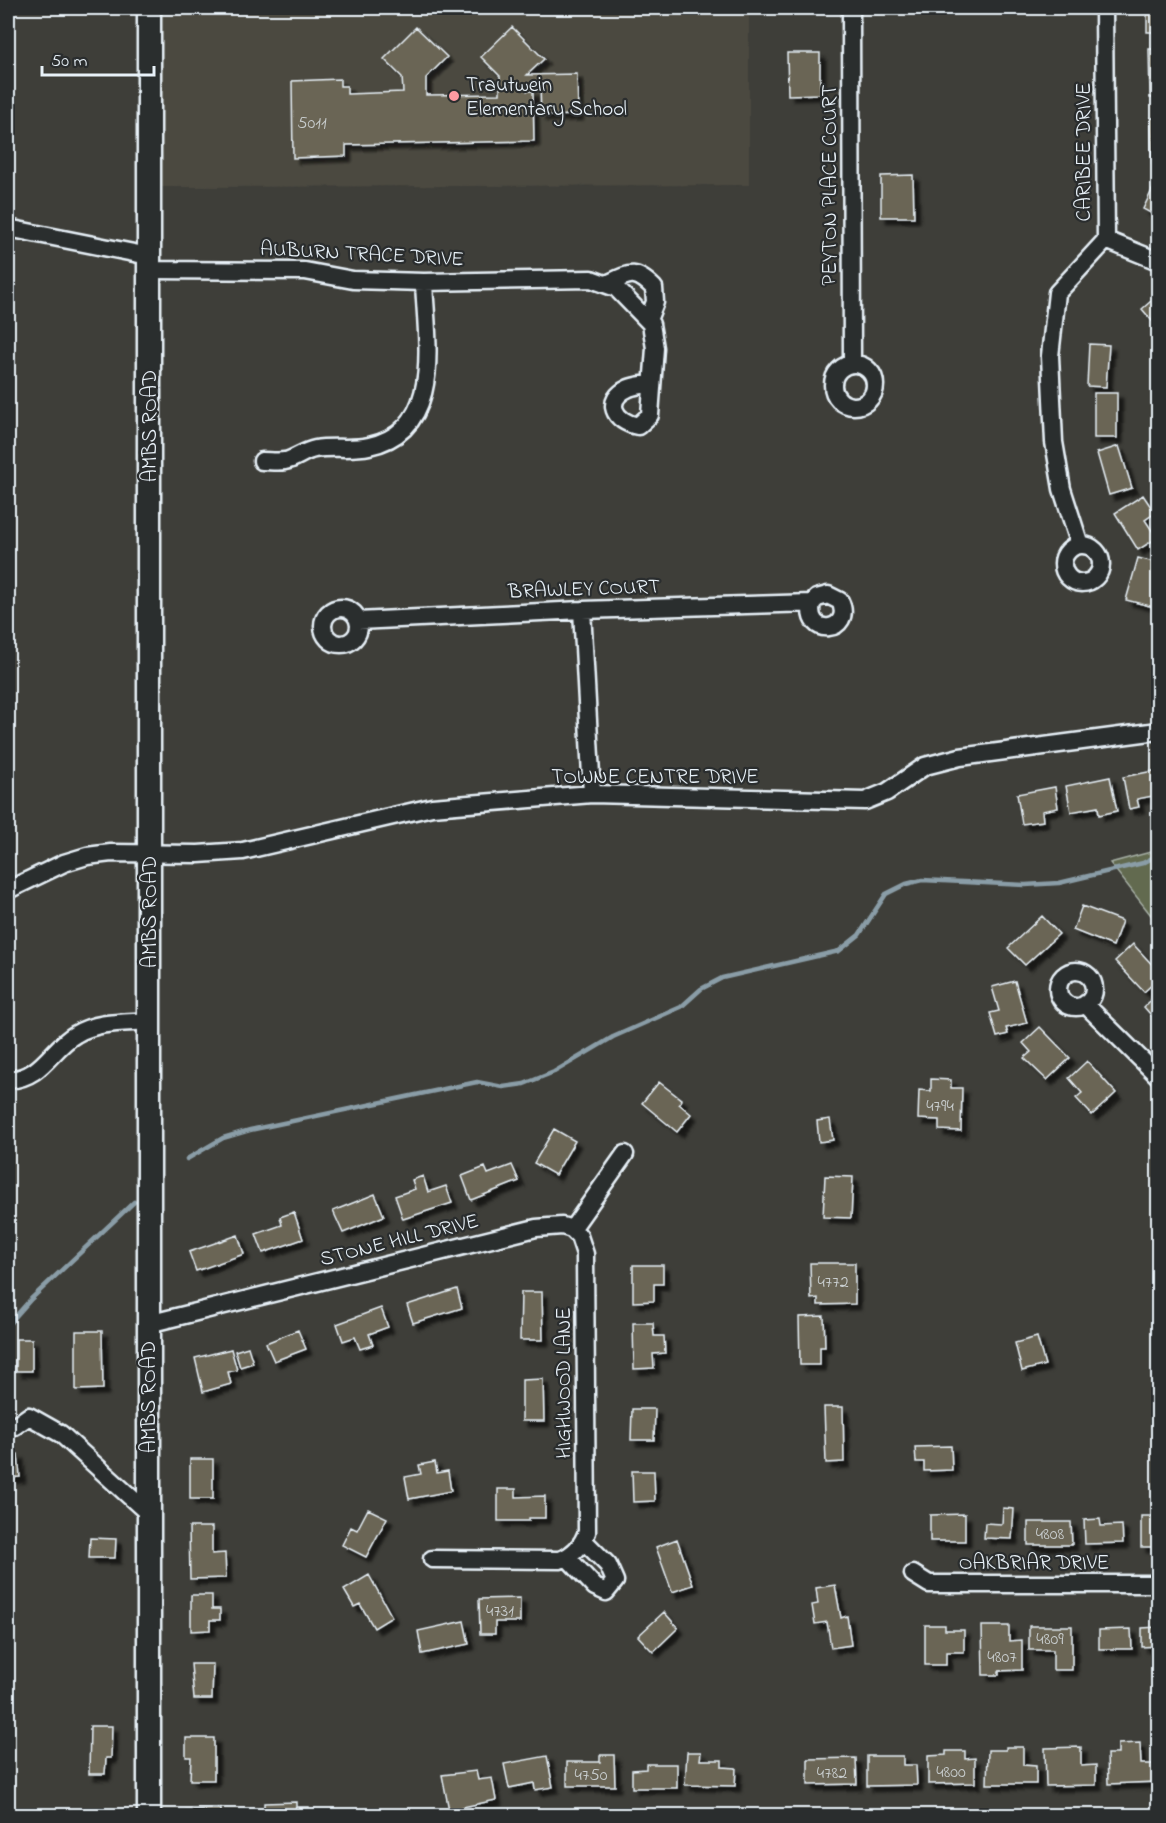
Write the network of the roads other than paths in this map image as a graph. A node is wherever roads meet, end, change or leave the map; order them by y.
1 (149, 8) edge
2 (851, 8) edge
3 (1104, 8) edge
4 (8, 228) edge
5 (1106, 240) junction
6 (1158, 261) edge
7 (149, 263) junction
8 (424, 282) junction
9 (608, 284) junction
10 (648, 320) junction
11 (852, 363) dead end
12 (652, 383) dead end
13 (262, 461) dead end
14 (1080, 545) dead end
15 (813, 603) dead end
16 (582, 610) junction
17 (358, 621) dead end
18 (1158, 732) edge
19 (592, 794) junction
20 (149, 854) junction
21 (8, 890) edge
22 (1085, 1004) dead end
23 (149, 1021) junction
24 (1158, 1076) edge
25 (8, 1080) edge
26 (625, 1154) dead end
27 (572, 1229) junction
28 (148, 1324) junction
29 (8, 1425) edge
30 (148, 1513) junction
31 (432, 1559) dead end
32 (913, 1574) dead end
33 (1158, 1584) edge
34 (148, 1815) edge

1 - 7 street, AMBS ROAD
2 - 11 street, PEYTON PLACE COURT
3 - 5 street, CARIBEE DRIVE
4 - 7 street, AUBURN TRACE DRIVE
5 - 6 street, CARIBEE DRIVE
5 - 14 street
7 - 8 street, AUBURN TRACE DRIVE
7 - 20 street, AMBS ROAD
8 - 9 street, AUBURN TRACE DRIVE
8 - 13 street
9 - 10 street, AUBURN TRACE DRIVE
9 - 10 street, AUBURN TRACE DRIVE
10 - 12 street, AUBURN TRACE DRIVE
15 - 16 street, BRAWLEY COURT
16 - 17 street, BRAWLEY COURT
16 - 19 street
18 - 19 street, TOWNE CENTRE DRIVE
19 - 20 street, TOWNE CENTRE DRIVE
20 - 21 street, TOWNE CENTRE DRIVE
20 - 23 street, AMBS ROAD
22 - 24 street
23 - 25 street
23 - 28 street, AMBS ROAD
26 - 27 street
27 - 28 street, STONE HILL DRIVE
27 - 31 street, HIGHWOOD LANE
28 - 30 street, AMBS ROAD
29 - 30 street
30 - 34 street, AMBS ROAD
32 - 33 street, OAKBRIAR DRIVE

